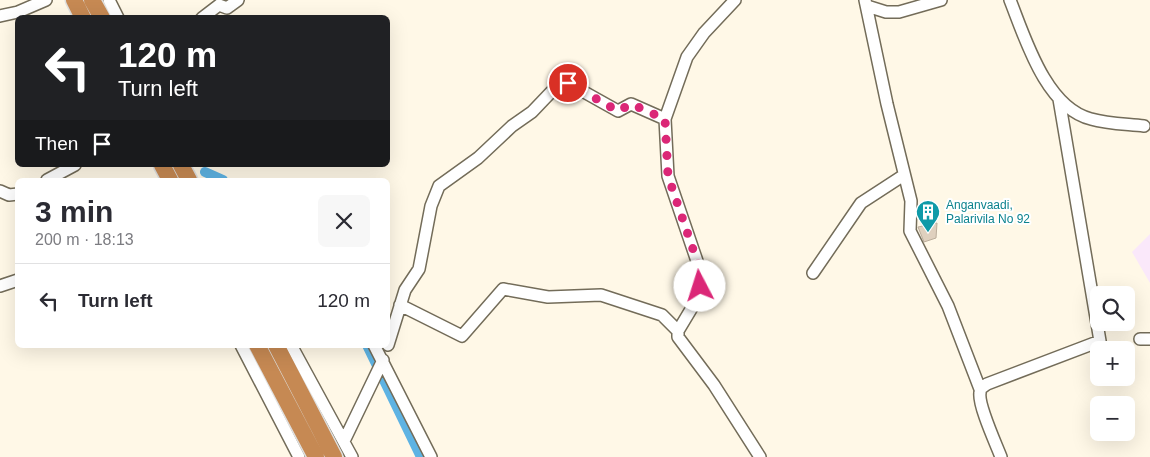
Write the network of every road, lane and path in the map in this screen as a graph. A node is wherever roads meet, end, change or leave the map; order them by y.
1 (46, 0) edge
2 (74, 0) edge
3 (92, 0) edge
4 (109, 0) edge
5 (238, 0) edge
6 (735, 0) edge
7 (941, 0) edge
8 (1010, 0) edge
9 (866, 3) edge
10 (82, 15) edge
11 (100, 15) edge
12 (116, 15) edge
13 (206, 15) edge
14 (0, 16) edge
15 (1058, 99) junction
16 (665, 119) junction
17 (1144, 126) dead end
18 (72, 167) edge
19 (904, 174) junction
20 (51, 178) edge
21 (0, 190) edge
22 (15, 194) edge
23 (813, 273) dead end
24 (15, 281) edge
25 (0, 286) edge
26 (400, 305) junction
27 (678, 331) junction
28 (390, 336) edge
29 (243, 348) edge
30 (259, 348) edge
31 (278, 348) edge
32 (293, 348) edge
33 (375, 348) edge
34 (386, 348) edge
35 (382, 364) junction
36 (980, 390) junction
37 (344, 441) junction
38 (299, 457) edge
39 (316, 457) edge
40 (334, 457) edge
41 (352, 457) edge
42 (432, 457) edge
43 (760, 457) edge
44 (1001, 457) edge

1 - 14 street
2 - 10 highway
3 - 11 highway
4 - 12 street
5 - 13 street
6 - 16 street
7 - 9 street
8 - 15 street
9 - 19 street
15 - 17 street
15 - 36 street
16 - 26 street
16 - 27 street
18 - 20 street
19 - 23 street
19 - 36 street
21 - 22 street
24 - 25 street
26 - 27 street
26 - 28 street
27 - 43 street
29 - 38 street
30 - 39 highway
31 - 40 highway
32 - 37 street
33 - 35 street
34 - 35 street
35 - 37 street
35 - 42 street
36 - 44 street
37 - 41 street

